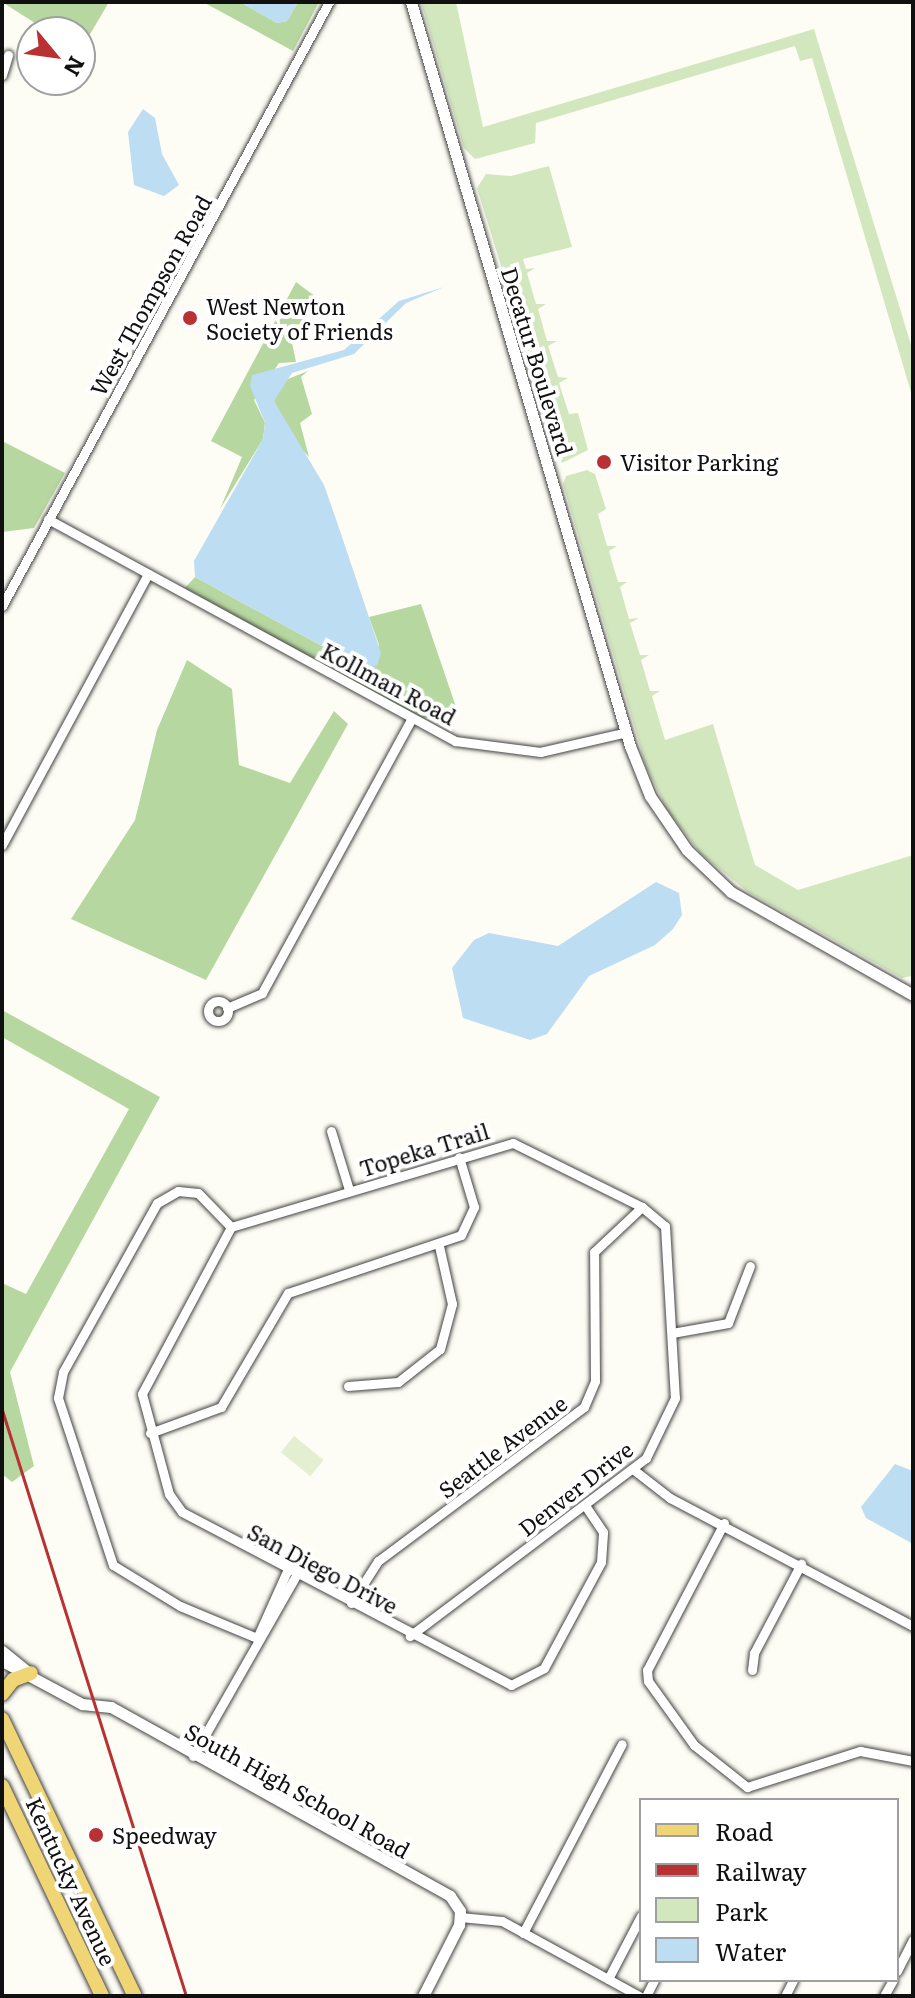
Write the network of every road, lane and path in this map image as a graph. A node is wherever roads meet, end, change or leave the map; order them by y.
1 (329, 2) edge
2 (411, 2) edge
3 (8, 55) dead end
4 (2, 75) edge
5 (48, 519) junction
6 (148, 574) junction
7 (2, 606) edge
8 (411, 720) junction
9 (627, 732) junction
10 (2, 845) edge
11 (913, 995) edge
12 (227, 1008) dead end
13 (331, 1131) dead end
14 (459, 1157) junction
15 (349, 1190) junction
16 (642, 1207) junction
17 (664, 1224) joint
18 (231, 1227) junction
19 (439, 1246) junction
20 (750, 1266) dead end
21 (672, 1333) junction
22 (348, 1386) dead end
23 (150, 1433) junction
24 (634, 1470) junction
25 (585, 1505) junction
26 (724, 1523) junction
27 (801, 1564) junction
28 (292, 1571) junction
29 (351, 1603) junction
30 (913, 1626) edge
31 (410, 1636) junction
32 (257, 1638) junction
33 (2, 1651) edge
34 (2, 1661) edge
35 (752, 1670) dead end
36 (30, 1672) junction
37 (2, 1694) edge
38 (2, 1705) edge
39 (3, 1728) edge
40 (622, 1744) dead end
41 (193, 1756) junction
42 (913, 1761) edge
43 (2, 1786) edge
44 (460, 1917) junction
45 (639, 1920) edge
46 (523, 1933) junction
47 (913, 1940) edge
48 (899, 1967) edge
49 (608, 1979) junction
50 (102, 1996) edge
51 (135, 1996) edge
52 (423, 1996) edge
53 (639, 1996) edge

1 - 5 street, West Thompson Road
2 - 9 street, Decatur Boulevard
3 - 4 street
5 - 6 street, Kollman Road
5 - 7 street, West Thompson Road
6 - 8 street, Kollman Road
6 - 10 street
8 - 9 street, Kollman Road
8 - 12 street
9 - 11 street
13 - 15 street
14 - 15 street, Topeka Trail
14 - 16 street, Topeka Trail
14 - 19 street
15 - 18 street, Topeka Trail
16 - 17 street, Topeka Trail
16 - 29 street, Seattle Avenue
17 - 21 street, Denver Drive
18 - 23 street, San Diego Drive
18 - 32 street
19 - 22 street
19 - 23 street
20 - 21 street
21 - 24 street, Denver Drive
23 - 28 street, San Diego Drive
24 - 25 street, Denver Drive
24 - 26 street
25 - 31 street, Denver Drive
25 - 31 street, San Diego Drive
26 - 27 street
26 - 42 street
27 - 30 street
27 - 35 street
28 - 29 street, San Diego Drive
28 - 32 street
29 - 31 street, San Diego Drive
32 - 41 street
33 - 36 street, South High School Road
34 - 36 street, South High School Road
36 - 37 main road
36 - 41 street, South High School Road
38 - 39 main road
39 - 51 main road, Kentucky Avenue
40 - 46 street
41 - 44 street, South High School Road
43 - 50 main road, Kentucky Avenue
44 - 46 street
44 - 52 street
45 - 49 street
46 - 49 street
47 - 48 street
49 - 53 street

